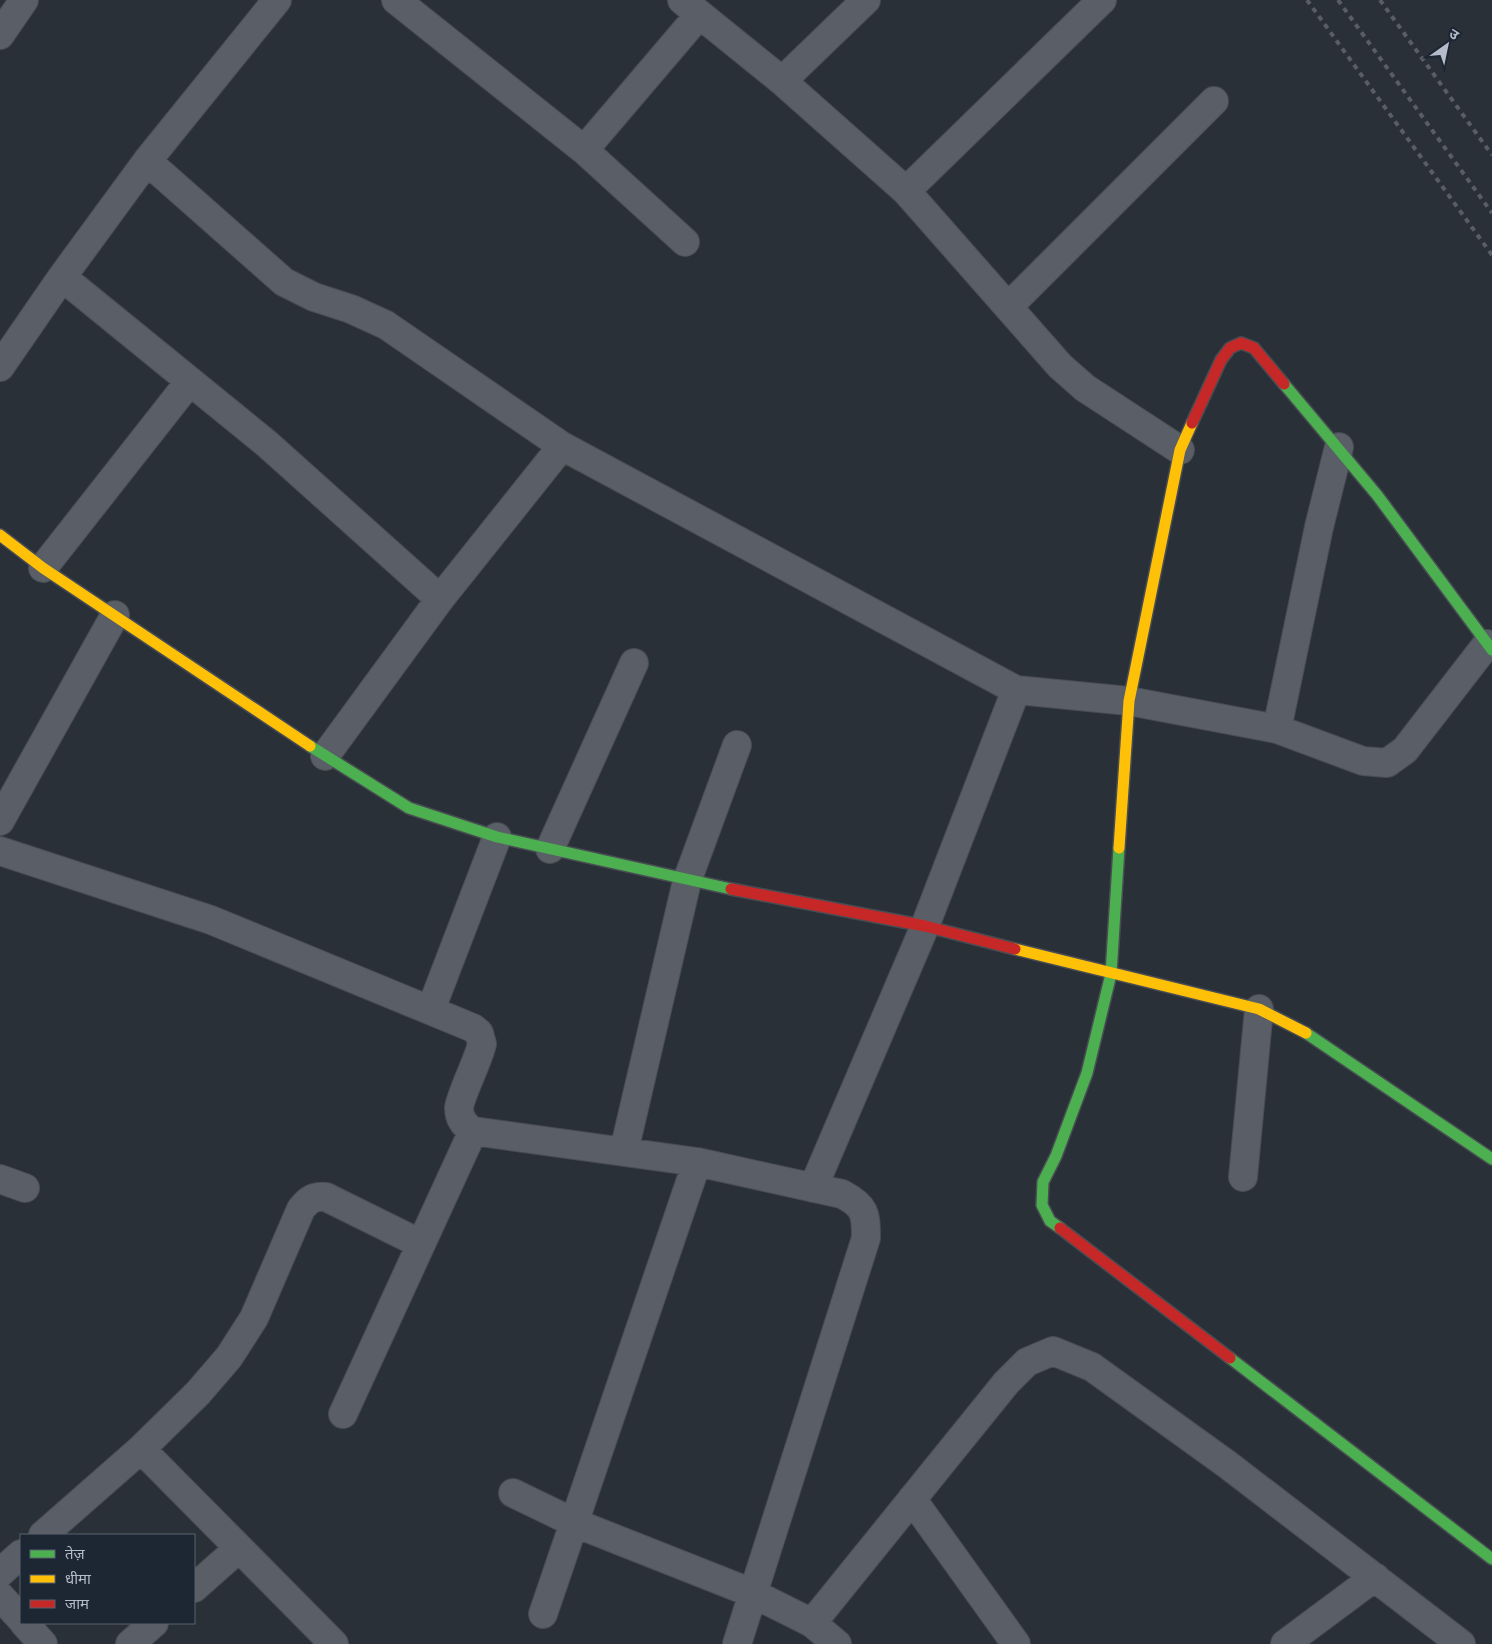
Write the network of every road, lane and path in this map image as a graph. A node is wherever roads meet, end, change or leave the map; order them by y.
1 (24, 0) edge
2 (277, 0) edge
3 (396, 0) edge
4 (866, 0) edge
5 (1102, 0) edge
6 (691, 7) edge
7 (0, 35) edge
8 (782, 81) junction
9 (1214, 101) dead end
10 (584, 150) junction
11 (147, 161) junction
12 (906, 191) junction
13 (685, 242) dead end
14 (62, 277) junction
15 (1008, 307) junction
16 (0, 367) edge
17 (190, 381) junction
18 (562, 446) junction
19 (1339, 448) junction
20 (1180, 450) junction
21 (0, 535) edge
22 (43, 568) junction
23 (440, 599) junction
24 (115, 615) junction
25 (1489, 647) edge
26 (634, 663) dead end
27 (1016, 690) junction
28 (1129, 700) junction
29 (1277, 728) junction
30 (737, 745) dead end
31 (325, 756) junction
32 (0, 821) edge
33 (497, 837) junction
34 (550, 849) junction
35 (0, 851) edge
36 (687, 881) junction
37 (925, 926) junction
38 (1111, 974) junction
39 (1259, 1008) junction
40 (431, 1009) junction
41 (473, 1131) junction
42 (624, 1151) junction
43 (1492, 1159) edge
44 (697, 1162) junction
45 (1243, 1177) dead end
46 (0, 1179) edge
47 (25, 1188) dead end
48 (813, 1188) junction
49 (421, 1244) junction
50 (343, 1414) dead end
51 (141, 1450) junction
52 (513, 1494) dead end
53 (912, 1499) junction
54 (575, 1523) junction
55 (44, 1534) edge
56 (238, 1549) junction
57 (20, 1555) edge
58 (1492, 1559) edge
59 (0, 1573) edge
60 (1375, 1577) junction
61 (195, 1587) edge
62 (752, 1593) junction
63 (0, 1596) edge
64 (543, 1614) dead end
65 (20, 1618) edge
66 (812, 1623) junction
67 (25, 1624) edge
68 (153, 1624) edge
69 (43, 1644) edge
70 (130, 1644) edge
71 (334, 1644) edge
72 (737, 1644) edge
73 (837, 1644) edge
74 (1016, 1644) edge
75 (1285, 1644) edge
76 (1461, 1644) edge

1 - 7 street
2 - 11 street
3 - 10 street
4 - 8 street
5 - 12 street
6 - 8 street
6 - 10 street
8 - 12 street
9 - 15 street
10 - 13 street
11 - 14 street
11 - 18 street
12 - 15 street
14 - 16 street
14 - 17 street
15 - 20 street
17 - 22 street
17 - 23 street
18 - 23 street
18 - 27 street
19 - 20 street
19 - 25 street
19 - 29 street
20 - 28 street
21 - 22 street
22 - 24 street
23 - 31 street
24 - 31 street
24 - 32 street
25 - 29 street
26 - 34 street
27 - 28 street
27 - 37 street
28 - 29 street
28 - 38 street
30 - 36 street
31 - 33 street
33 - 34 street
33 - 40 street
34 - 36 street
35 - 40 street
36 - 37 street
36 - 42 street
37 - 38 street
37 - 48 street
38 - 39 street
38 - 58 street
39 - 43 street
39 - 45 street
40 - 41 street
41 - 42 street
41 - 49 street
42 - 44 street
44 - 48 street
44 - 54 street
46 - 47 street
48 - 62 street
49 - 50 street
49 - 51 street
51 - 55 street
51 - 56 street
52 - 54 street
53 - 60 street
53 - 66 street
53 - 74 street
54 - 62 street
54 - 64 street
56 - 61 street
56 - 71 street
57 - 59 street
60 - 75 street
60 - 76 street
62 - 66 street
62 - 72 street
63 - 65 street
66 - 73 street
67 - 69 street
68 - 70 street

